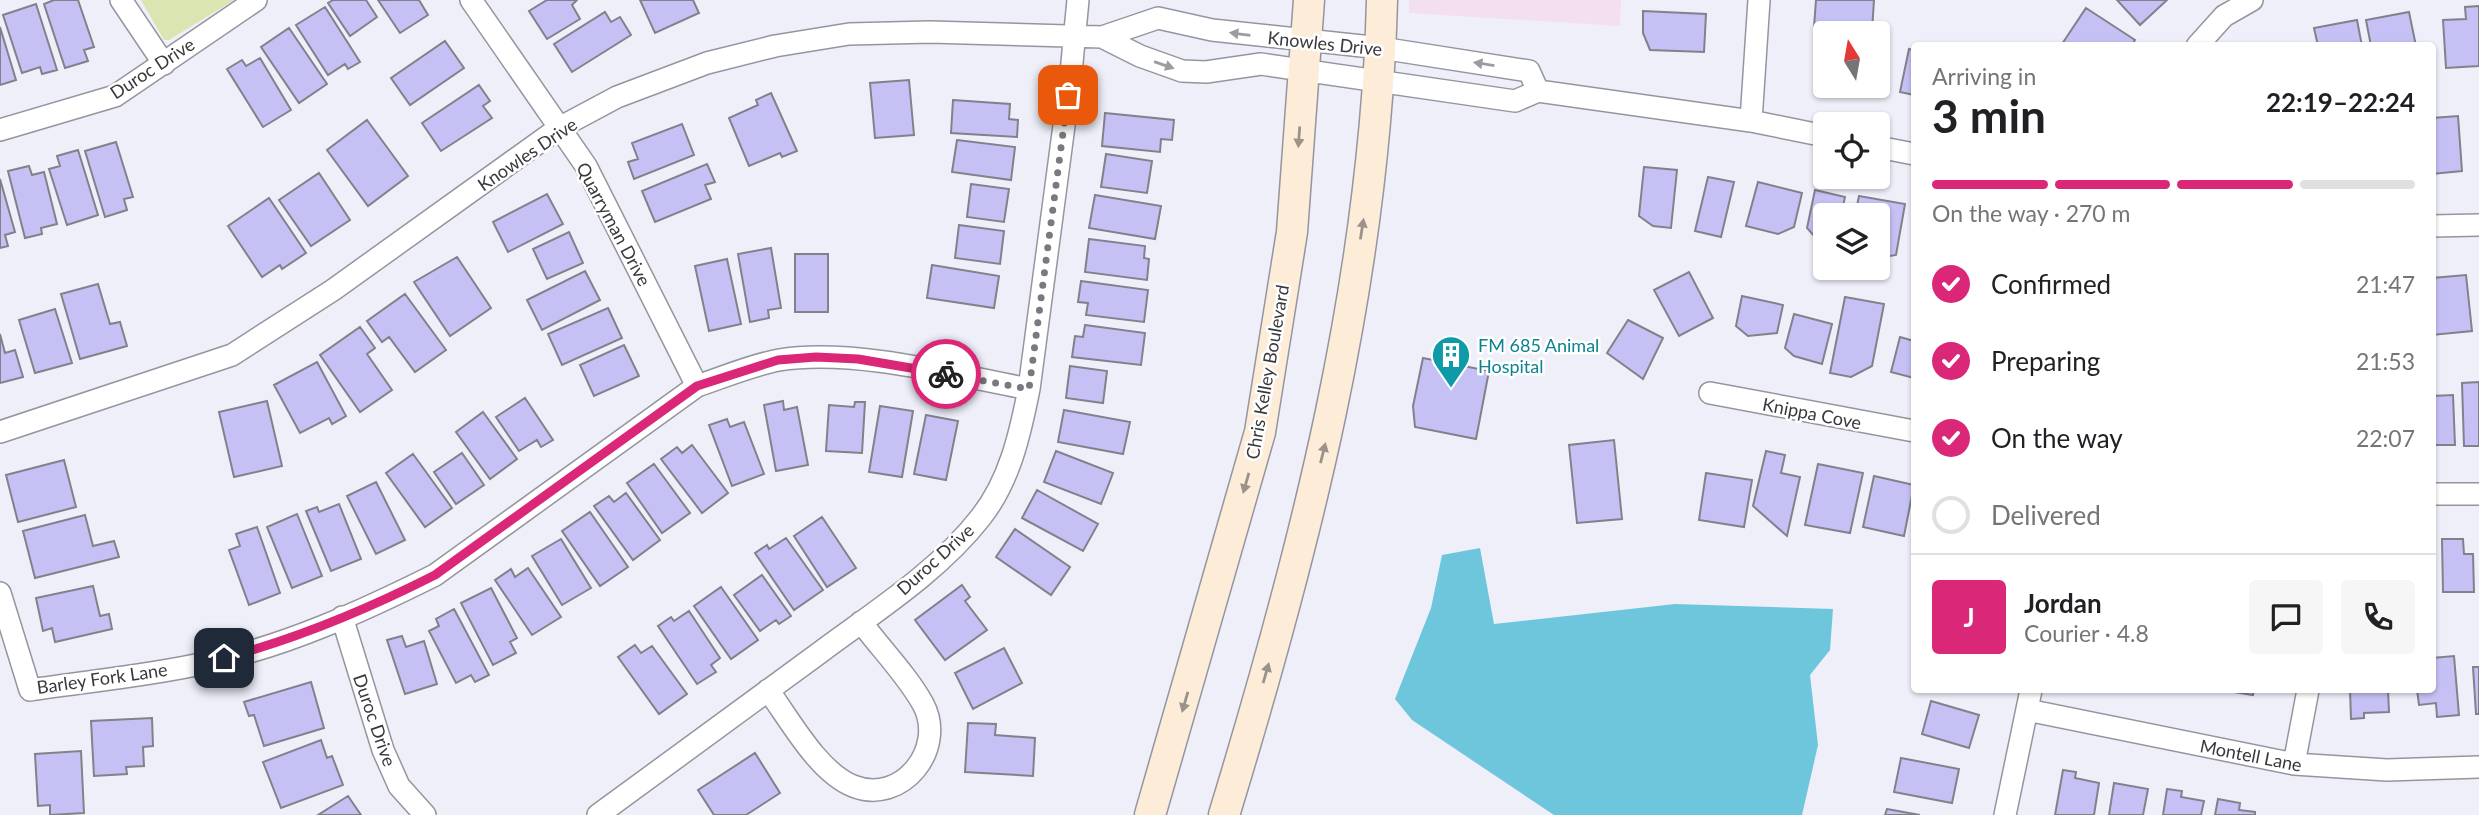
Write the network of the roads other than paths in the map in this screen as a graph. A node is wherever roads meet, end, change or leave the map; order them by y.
1 (121, 0) edge
2 (256, 0) edge
3 (471, 0) edge
4 (1078, 0) edge
5 (1309, 0) edge
6 (1382, 0) edge
7 (1759, 0) edge
8 (2252, 0) edge
9 (1076, 37) junction
10 (1102, 37) junction
11 (1308, 39) junction
12 (2201, 42) edge
13 (1381, 48) junction
14 (163, 64) junction
15 (1305, 69) junction
16 (1378, 79) junction
17 (1538, 91) junction
18 (1751, 121) junction
19 (559, 128) junction
20 (0, 130) edge
21 (1813, 134) edge
22 (1890, 149) edge
23 (1911, 153) edge
24 (2479, 225) edge
25 (2436, 226) edge
26 (697, 386) junction
27 (1029, 389) junction
28 (1710, 393) dead end
29 (1911, 430) edge
30 (0, 432) edge
31 (2436, 494) edge
32 (2479, 494) edge
33 (0, 593) edge
34 (342, 617) junction
35 (861, 622) junction
36 (768, 690) junction
37 (2307, 693) edge
38 (2029, 700) edge
39 (2294, 764) junction
40 (2479, 767) edge
41 (425, 815) edge
42 (598, 815) edge
43 (1150, 815) edge
44 (1224, 815) edge
45 (2005, 815) edge

1 - 14 street
2 - 14 street, Duroc Drive
3 - 19 street, Quarryman Drive
4 - 9 street, Duroc Drive
5 - 11 main road, Chris Kelley Boulevard
6 - 13 main road
7 - 18 street
8 - 12 street
9 - 10 street, Knowles Drive
9 - 19 street, Knowles Drive
9 - 27 street, Duroc Drive
11 -> 10 street, Knowles Drive
10 -> 15 street, Knowles Drive
11 - 13 street, Knowles Drive
11 - 15 main road, Chris Kelley Boulevard
13 - 16 main road
17 -> 13 street, Knowles Drive
14 - 20 street, Duroc Drive
15 - 16 street, Knowles Drive
15 -> 43 main road, Chris Kelley Boulevard
16 - 17 street, Knowles Drive
44 -> 16 main road
17 - 18 street, Knowles Drive
18 - 21 street, Knowles Drive
19 - 26 street, Quarryman Drive
19 - 30 street, Knowles Drive
22 - 23 street
24 - 25 street
26 - 27 street, Barley Fork Lane
26 - 34 street, Barley Fork Lane
27 - 35 street, Duroc Drive
28 - 29 street, Knippa Cove
31 - 32 street
33 - 34 street, Barley Fork Lane
34 - 41 street, Duroc Drive
35 - 36 street, Duroc Drive
35 - 36 street
36 - 42 street, Duroc Drive
37 - 39 street
38 - 39 street, Montell Lane
38 - 45 street
39 - 40 street, Montell Lane

